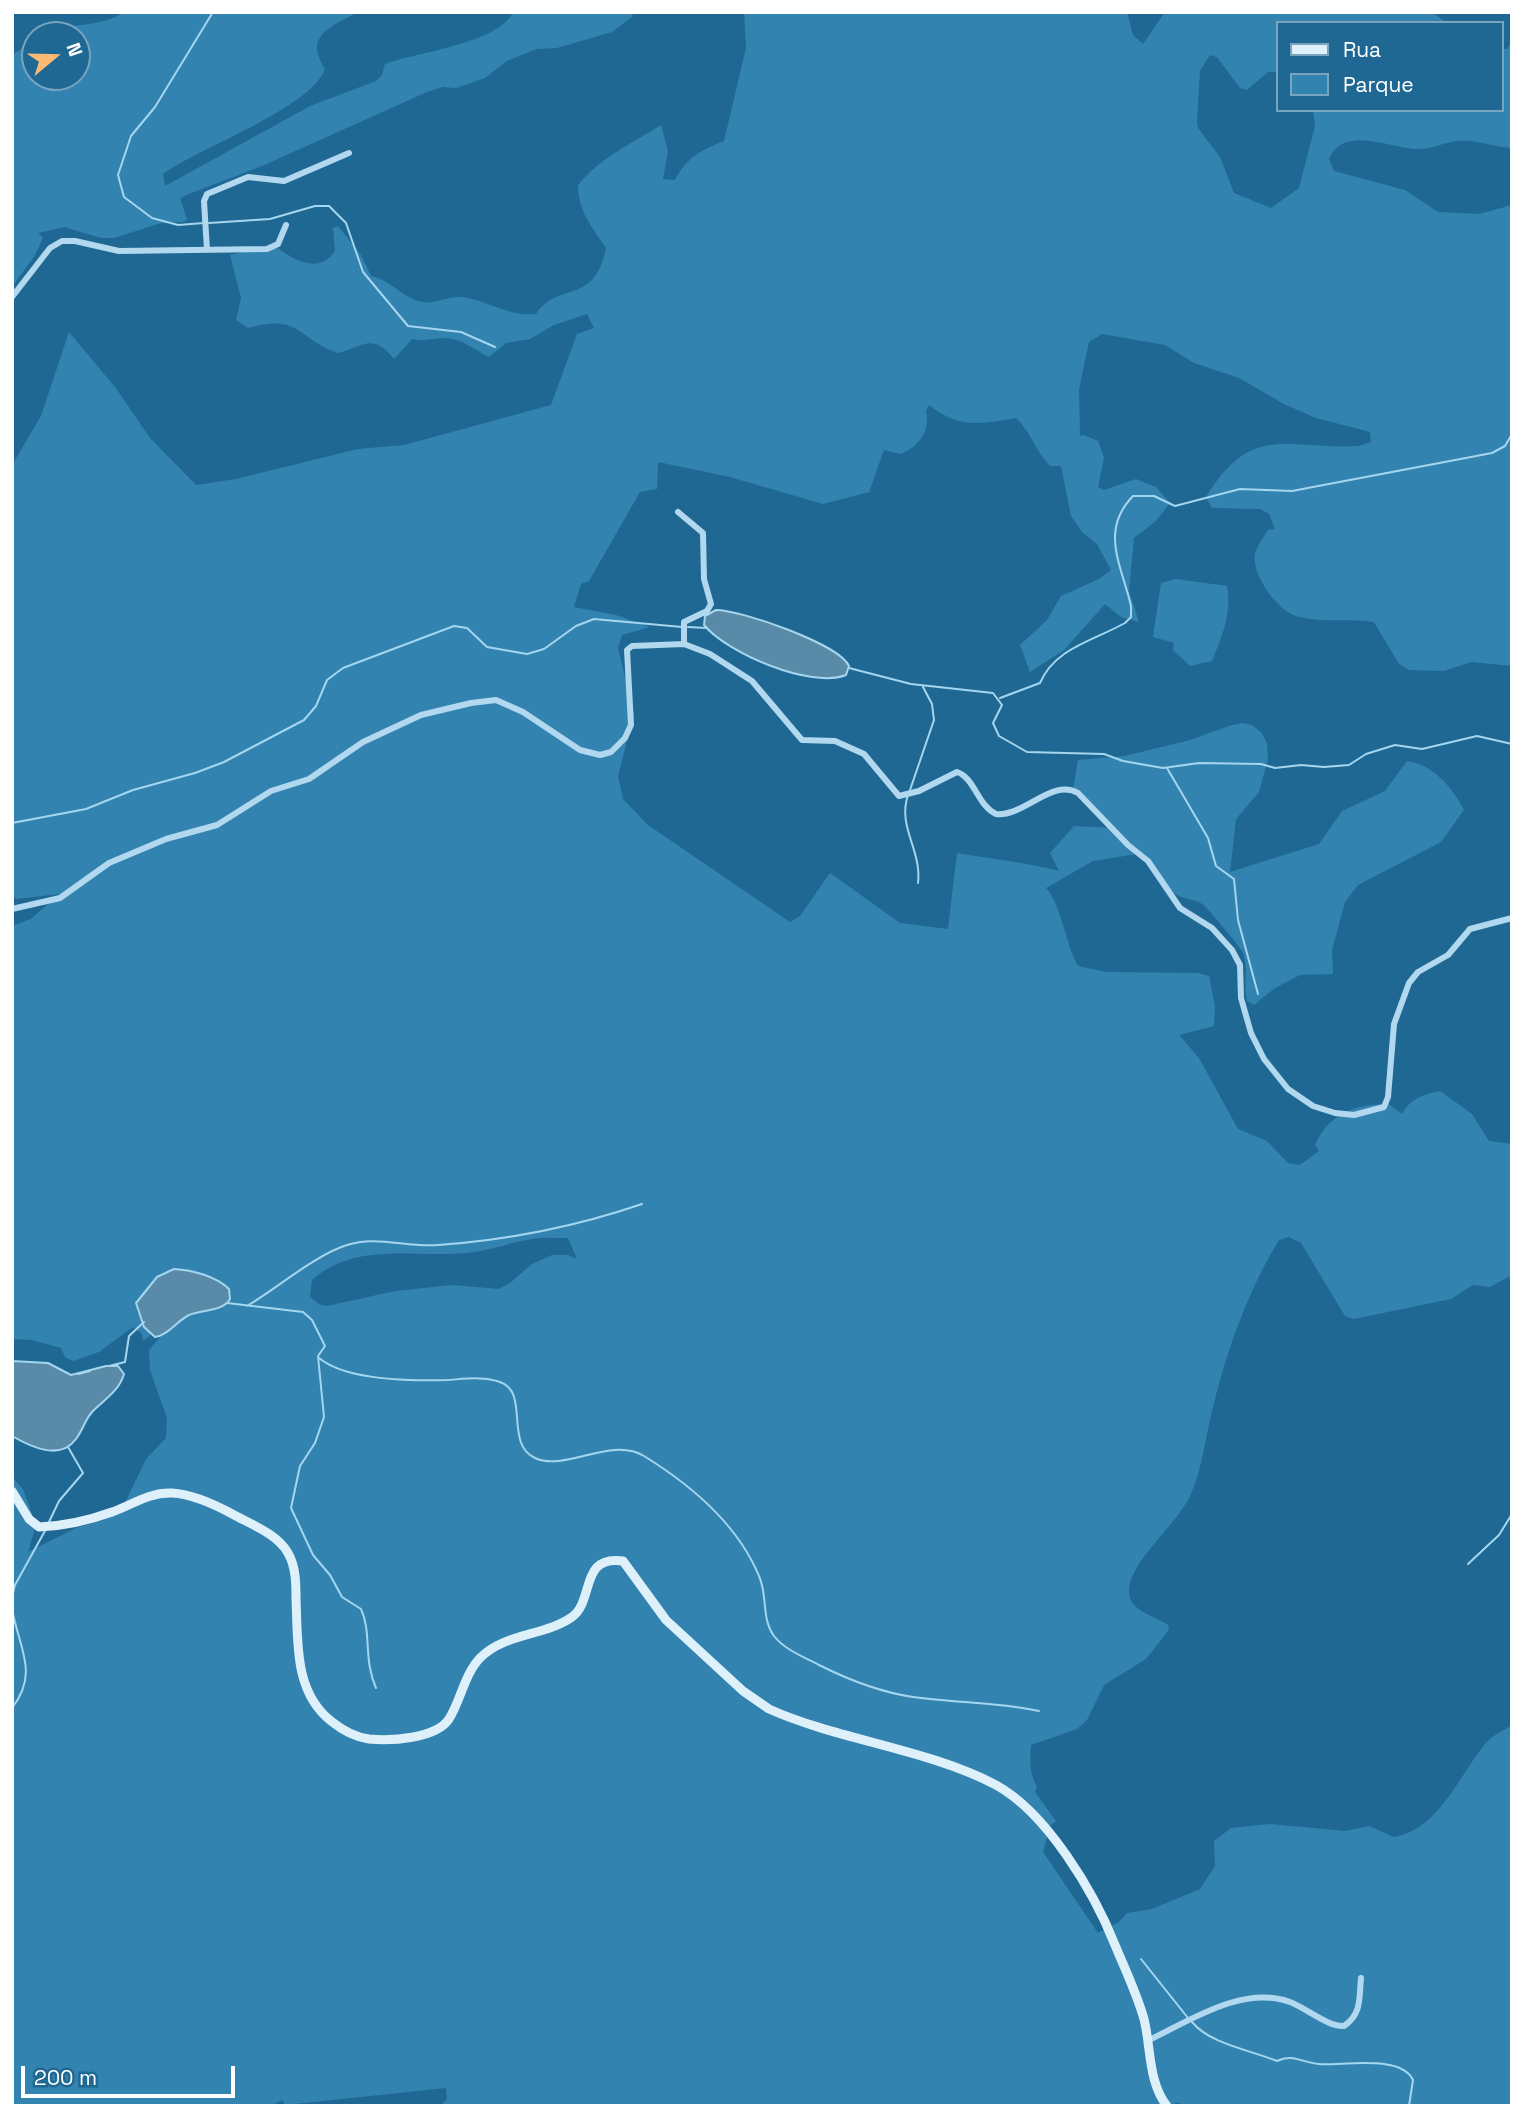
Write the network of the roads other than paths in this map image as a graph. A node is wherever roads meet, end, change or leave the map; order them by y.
1 (349, 153) dead end
2 (286, 225) dead end
3 (207, 250) junction
4 (12, 297) edge
5 (678, 512) dead end
6 (684, 644) junction
7 (12, 908) edge
8 (1512, 918) edge
9 (12, 1491) edge
10 (1361, 1978) dead end
11 (1149, 2040) junction
12 (1167, 2106) edge

1 - 3 street
2 - 3 street
3 - 4 street
5 - 6 street
6 - 7 street
6 - 8 street
9 - 11 street
10 - 11 street
11 - 12 street

